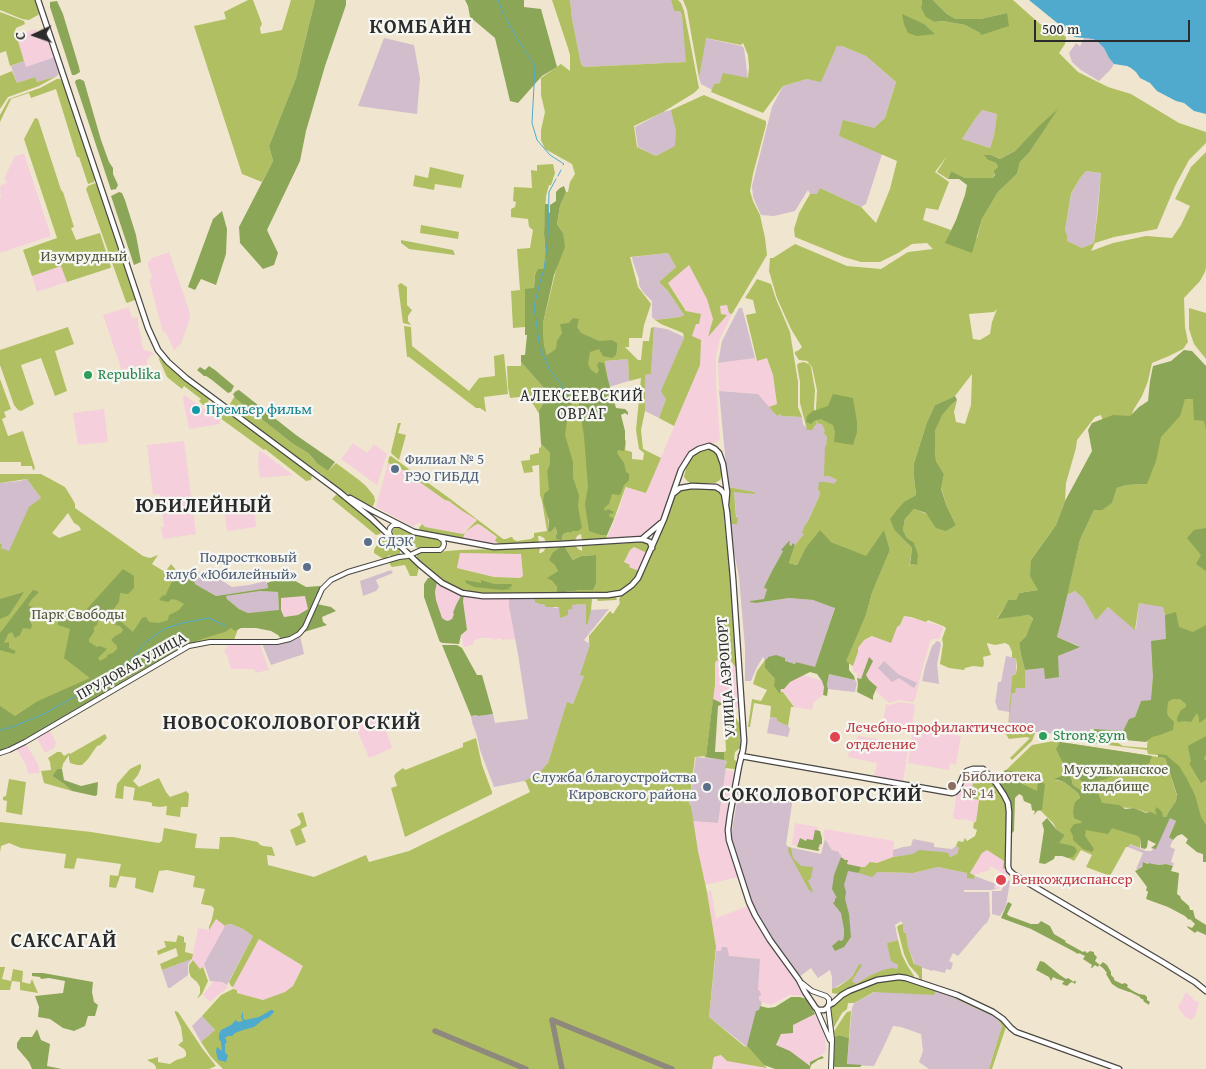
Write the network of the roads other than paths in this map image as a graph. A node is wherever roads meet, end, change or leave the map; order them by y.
1 (38, 0) edge
2 (338, 490) junction
3 (673, 494) junction
4 (726, 504) junction
5 (662, 522) junction
6 (399, 525) junction
7 (390, 537) junction
8 (438, 537) junction
9 (642, 539) junction
10 (401, 547) junction
11 (652, 548) junction
12 (410, 555) junction
13 (399, 557) junction
14 (0, 753) edge
15 (741, 756) junction
16 (798, 980) junction
17 (1206, 992) edge
18 (829, 1006) junction
19 (816, 1009) junction
20 (832, 1044) junction
21 (831, 1069) edge
22 (1119, 1069) edge

1 - 2 main road
2 - 6 main road
2 - 7 main road
3 - 4 main road
3 - 4 main road, УЛИЦА АЭРОПОРТ
3 - 5 main road
4 - 15 main road, УЛИЦА АЭРОПОРТ
5 - 9 main road
5 - 11 main road
6 - 7 main road
6 - 8 main road
7 - 10 main road
8 - 9 main road
8 - 12 main road, ПРУДОВАЯ УЛИЦА
9 - 11 main road
10 - 12 main road
10 - 13 main road
11 - 12 main road
12 - 13 main road, ПРУДОВАЯ УЛИЦА
13 - 14 main road, ПРУДОВАЯ УЛИЦА
15 - 16 main road, УЛИЦА АЭРОПОРТ
15 - 17 main road
16 - 18 main road, УЛИЦА АЭРОПОРТ
16 - 19 main road, УЛИЦА АЭРОПОРТ
18 - 19 main road
18 - 20 main road, УЛИЦА АЭРОПОРТ
18 - 22 main road
19 - 20 main road, УЛИЦА АЭРОПОРТ
20 - 21 main road, УЛИЦА АЭРОПОРТ

